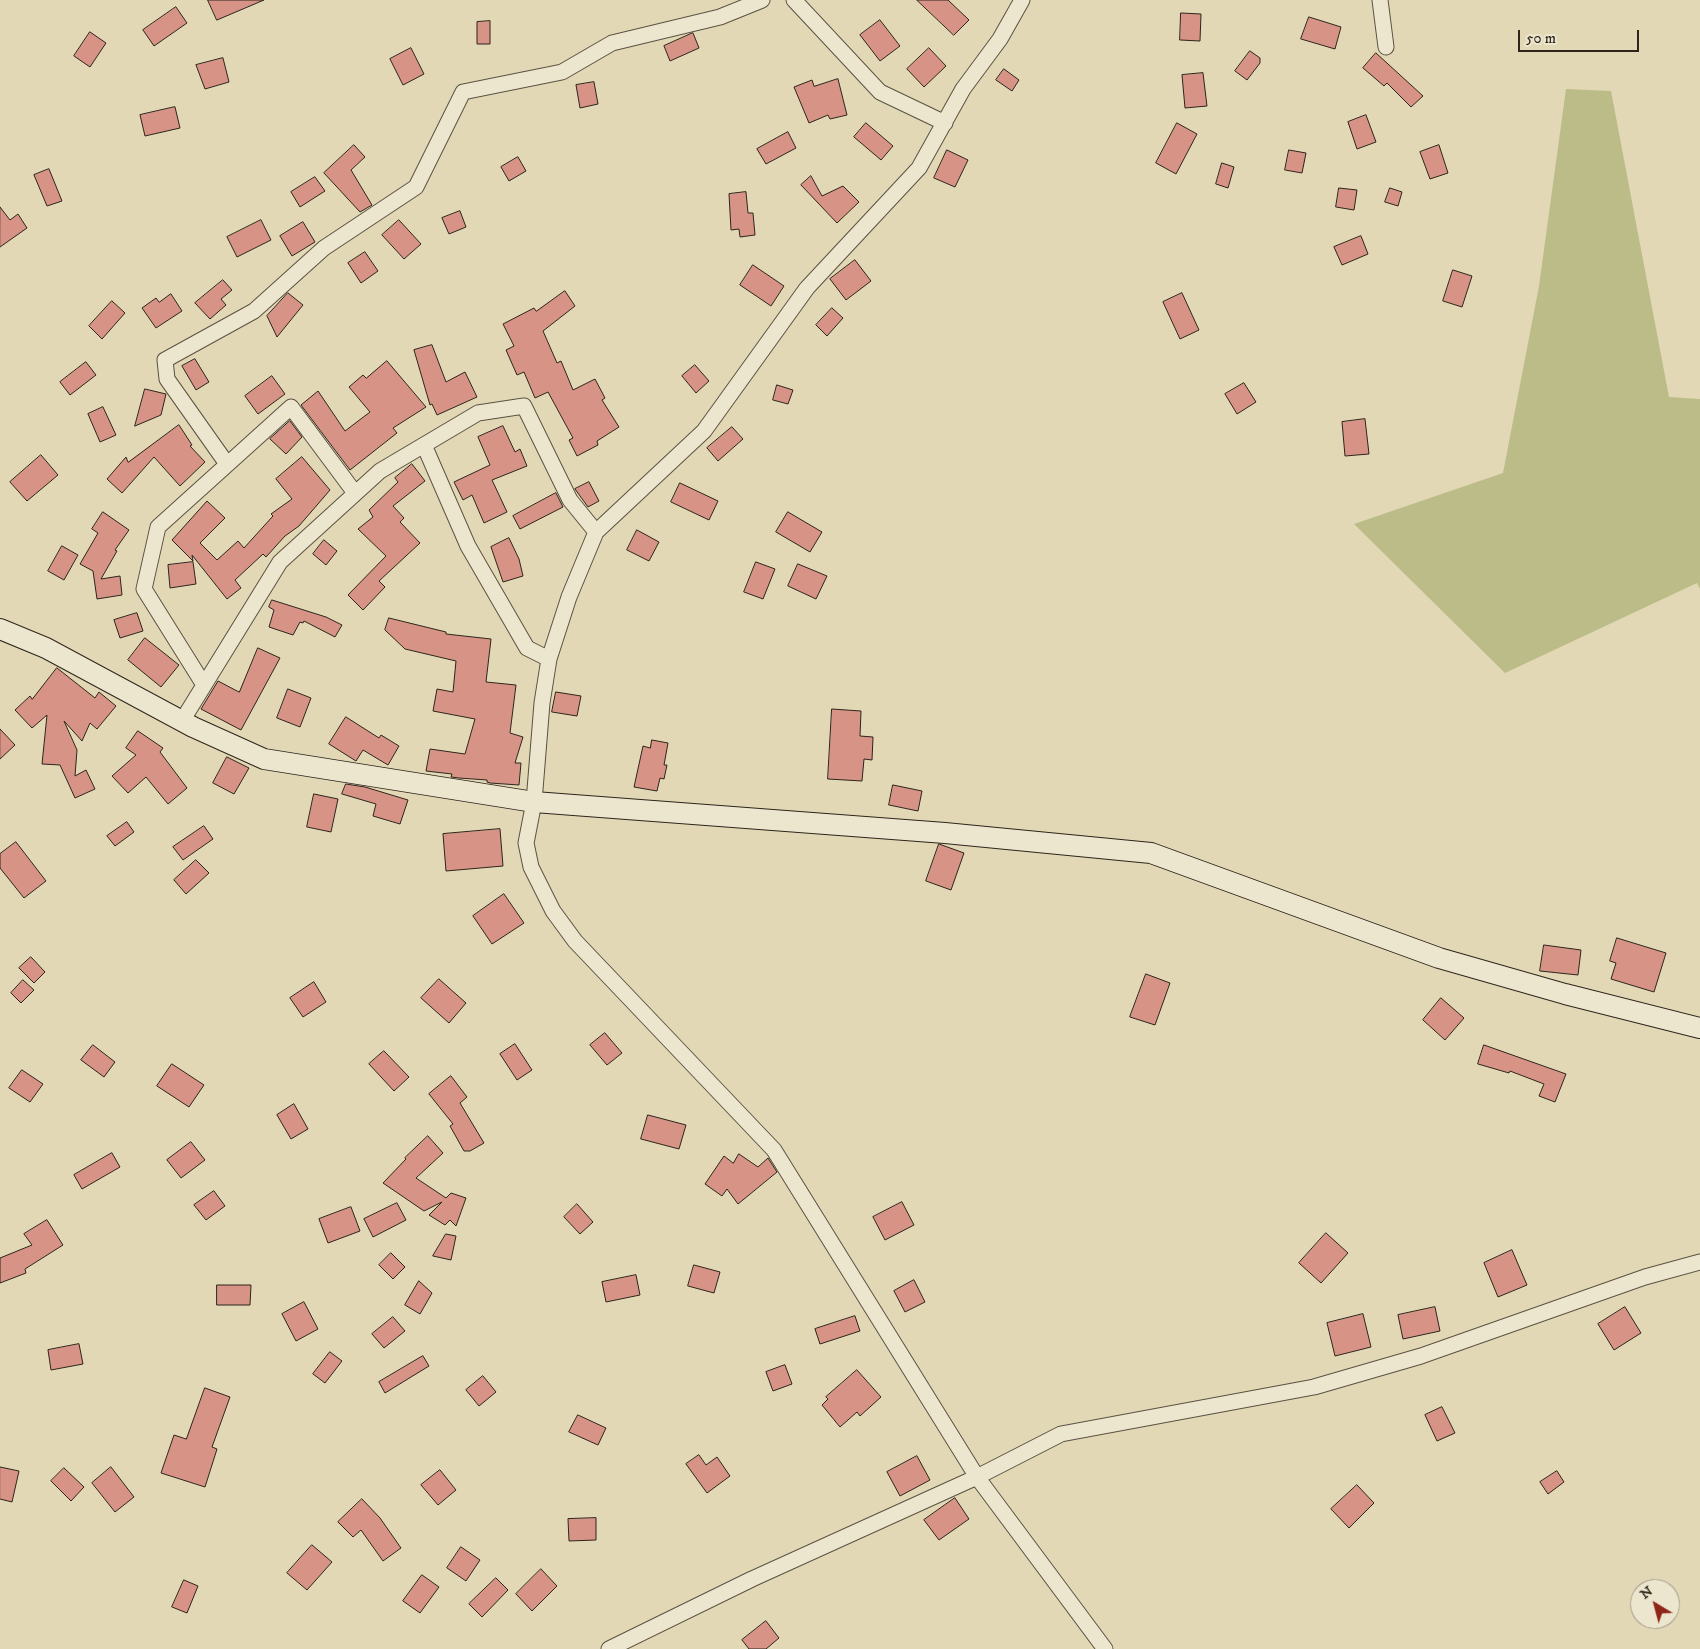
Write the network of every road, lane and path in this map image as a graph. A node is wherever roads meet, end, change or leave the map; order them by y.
1 (762, 0) edge
2 (794, 0) edge
3 (1022, 0) edge
4 (1380, 0) edge
5 (1386, 47) dead end
6 (944, 123) junction
7 (424, 445) junction
8 (227, 464) junction
9 (355, 493) junction
10 (596, 532) junction
11 (0, 629) edge
12 (549, 659) junction
13 (204, 684) junction
14 (182, 721) junction
15 (534, 802) junction
16 (1700, 1028) edge
17 (1700, 1262) edge
18 (977, 1478) junction
19 (609, 1649) edge
20 (1105, 1649) edge

1 - 8 street
2 - 6 street
3 - 6 street
4 - 5 street
6 - 10 street
7 - 9 street
7 - 10 street
7 - 12 street
8 - 9 street
8 - 13 street
9 - 13 street
10 - 12 street
11 - 14 street
12 - 15 street
13 - 14 street
14 - 15 street
15 - 16 street
15 - 18 street
17 - 18 street
18 - 19 street
18 - 20 street

